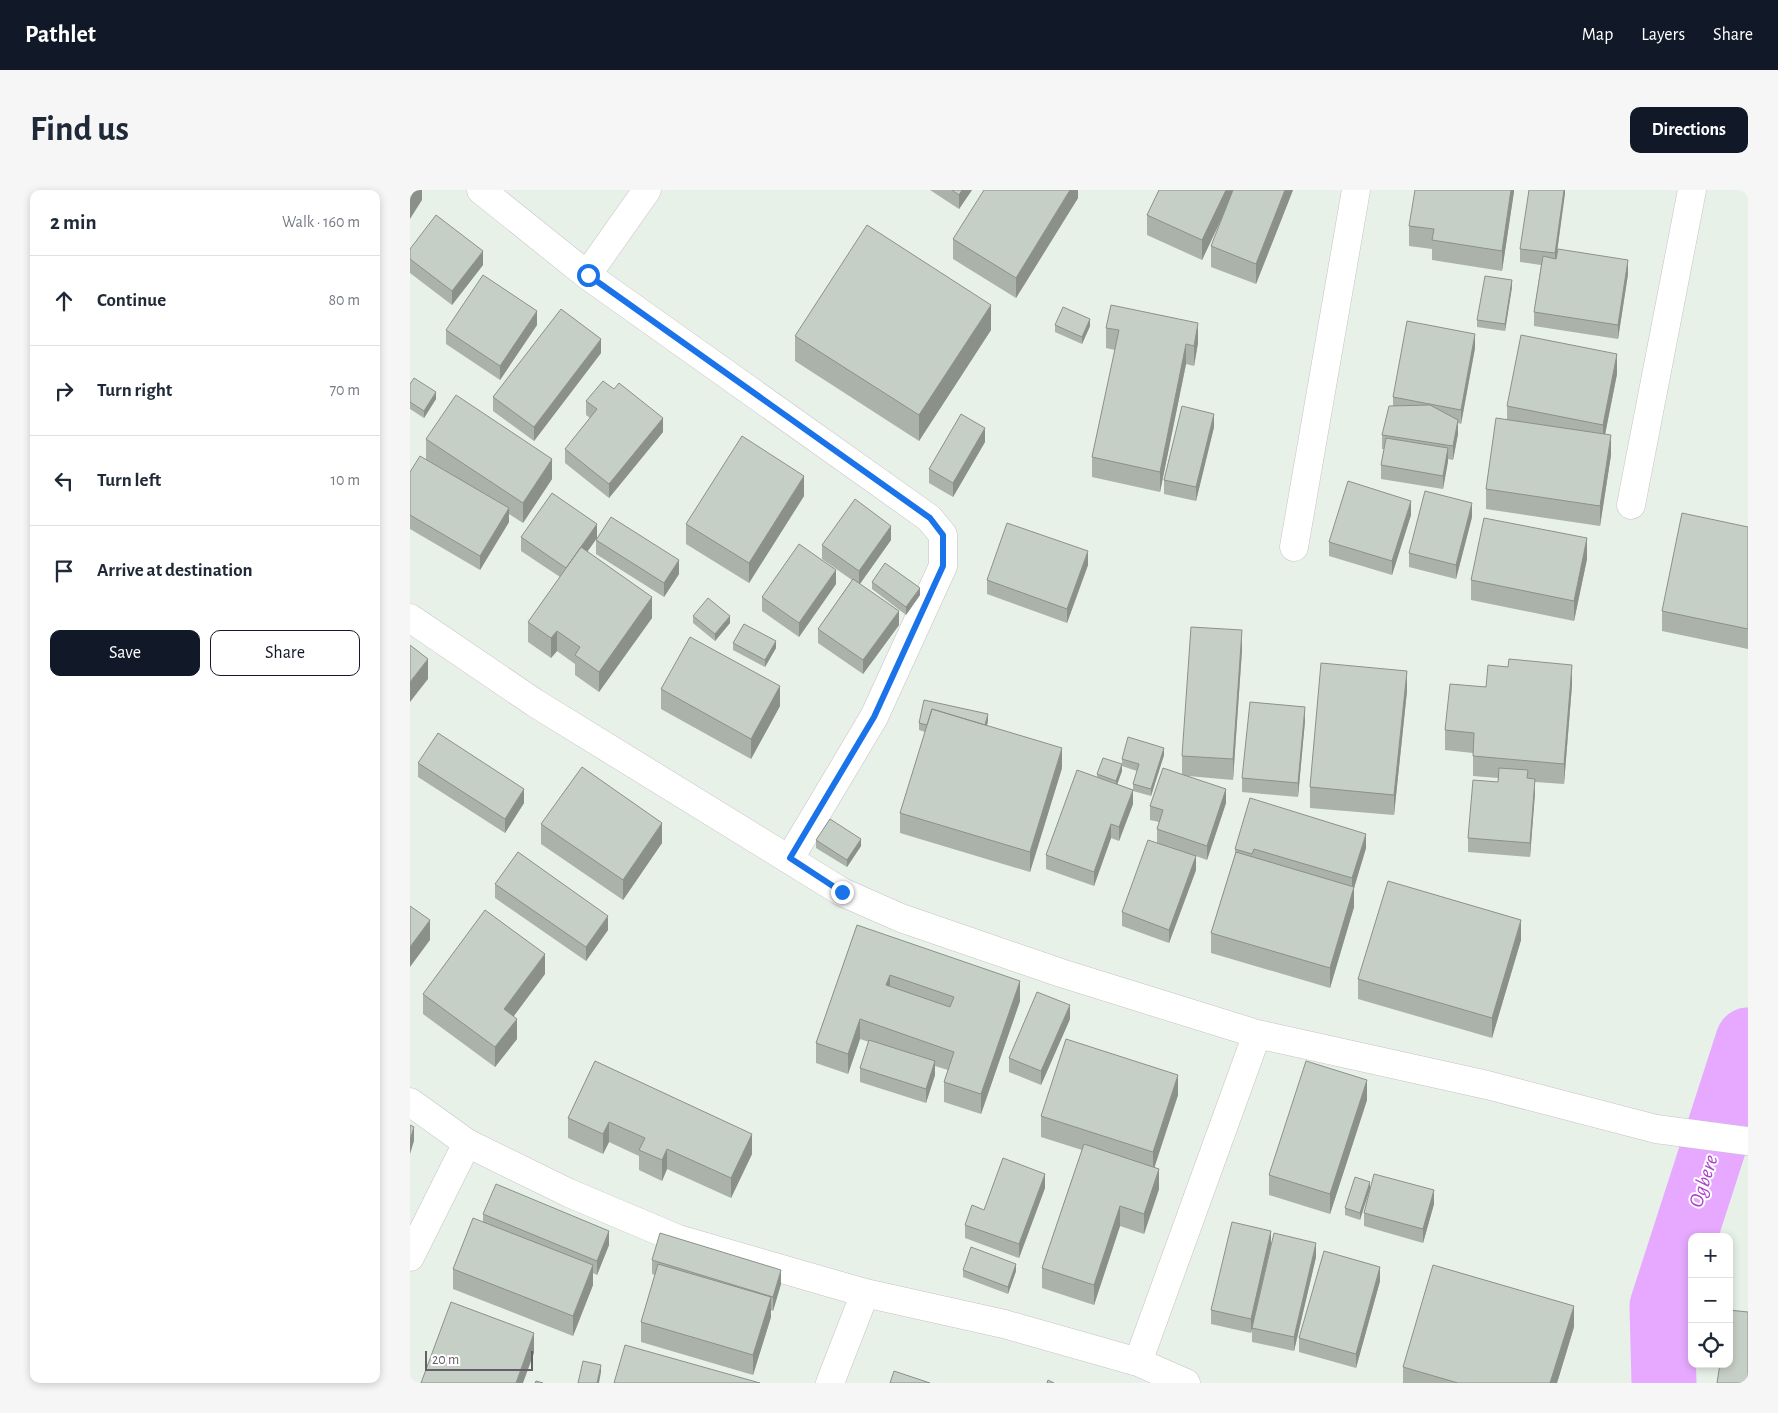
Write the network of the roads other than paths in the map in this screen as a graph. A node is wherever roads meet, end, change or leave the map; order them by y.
1 (480, 190) edge
2 (648, 190) edge
3 (1356, 190) edge
4 (1692, 190) edge
5 (588, 275) junction
6 (1631, 505) dead end
7 (1294, 547) dead end
8 (410, 618) edge
9 (790, 858) junction
10 (1257, 1034) junction
11 (410, 1102) edge
12 (1736, 1139) edge
13 (467, 1143) junction
14 (410, 1257) edge
15 (865, 1293) junction
16 (1138, 1362) junction
17 (830, 1383) edge
18 (1186, 1383) edge

1 - 5 street
2 - 5 street
3 - 7 street
4 - 6 street
5 - 9 street
8 - 9 street
9 - 10 street
10 - 12 street
10 - 16 street
11 - 13 street
13 - 14 street
13 - 15 street
15 - 16 street
15 - 17 street
16 - 18 street

